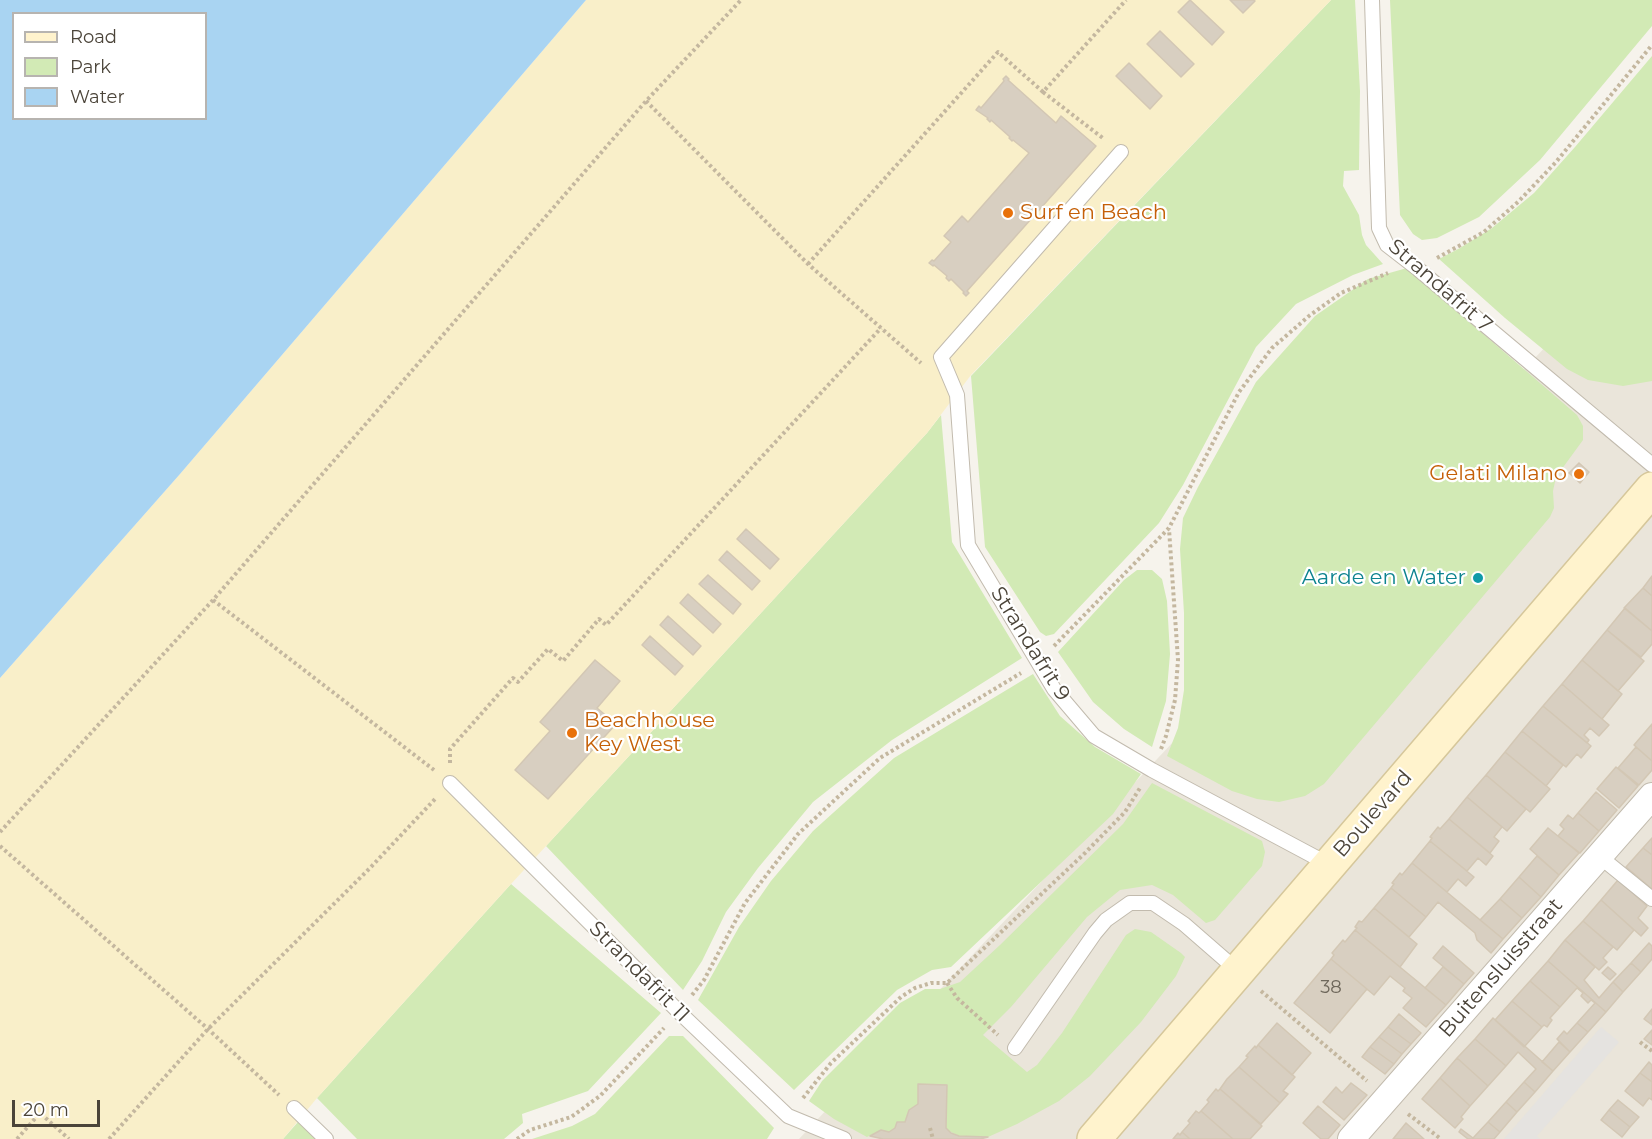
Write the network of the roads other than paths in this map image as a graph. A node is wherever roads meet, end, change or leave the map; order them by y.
1 (1372, 0) edge
2 (1121, 152) road end
3 (1652, 465) edge
4 (1652, 489) edge
5 (450, 783) road end
6 (1652, 796) edge
7 (1599, 856) junction
8 (1330, 865) junction
9 (1652, 899) edge
10 (1238, 971) junction
11 (1015, 1048) dead end
12 (294, 1108) road end
13 (326, 1139) edge
14 (844, 1139) edge
15 (1094, 1139) edge
16 (1351, 1139) edge

1 - 3 lane, Strandafrit 7
2 - 8 lane, Strandafrit 9
4 - 8 street, Boulevard
5 - 14 lane, Strandafrit 11
6 - 7 street, Buitensluisstraat
7 - 9 lane
7 - 16 street, Buitensluisstraat
8 - 10 street, Boulevard
10 - 11 lane
10 - 15 street, Boulevard
12 - 13 lane

